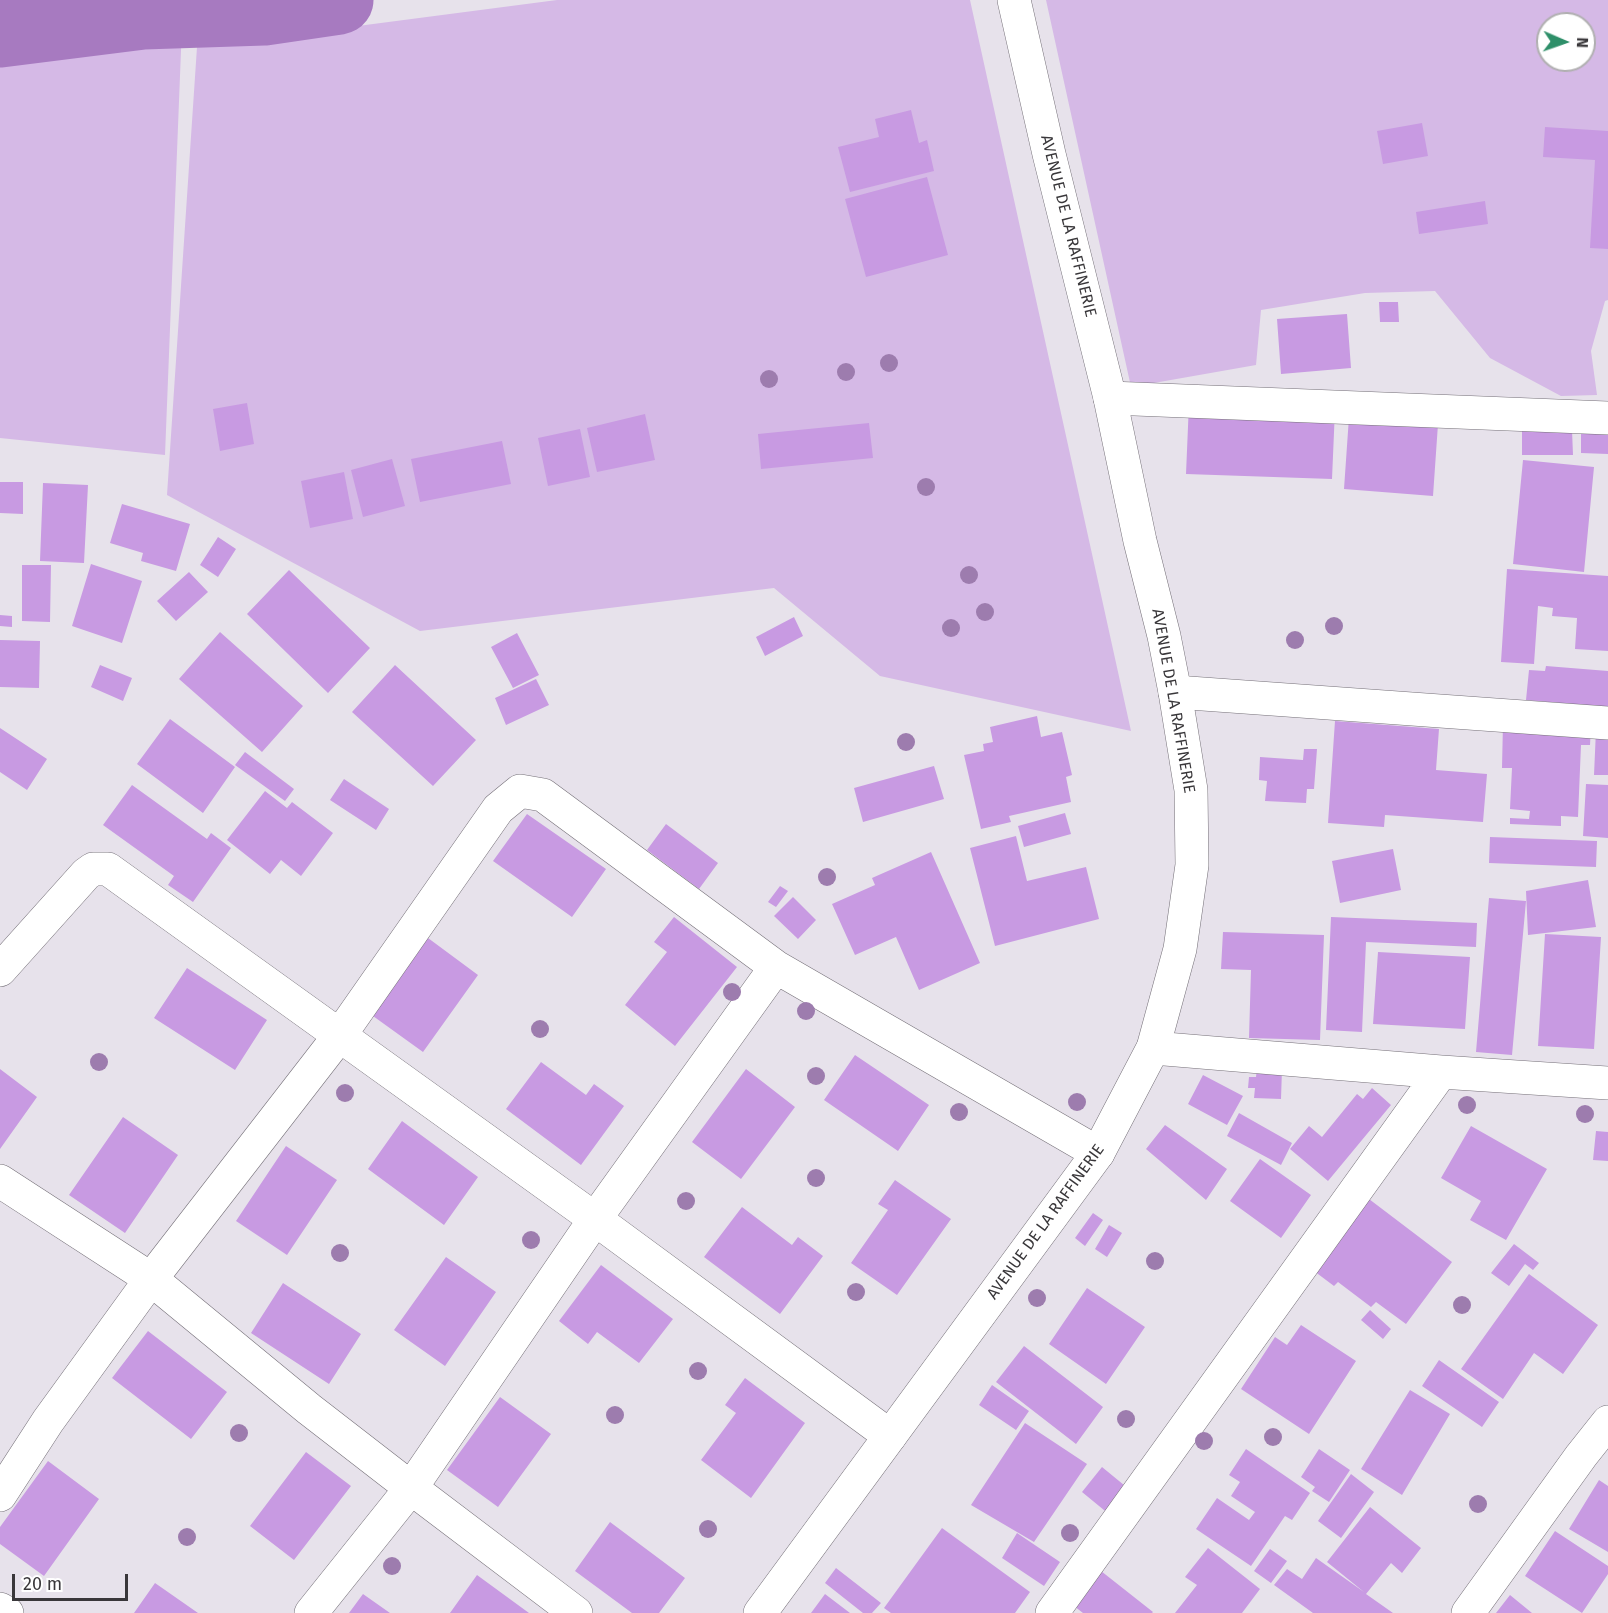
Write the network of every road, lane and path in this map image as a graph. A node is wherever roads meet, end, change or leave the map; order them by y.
1 (1014, 0) edge
2 (1110, 398) junction
3 (1608, 418) edge
4 (1174, 692) junction
5 (1608, 723) edge
6 (776, 967) junction
7 (0, 970) edge
8 (340, 1035) junction
9 (1152, 1048) junction
10 (1441, 1072) junction
11 (1608, 1083) edge
12 (1098, 1153) junction
13 (0, 1181) edge
14 (595, 1219) junction
15 (151, 1279) junction
16 (1608, 1422) edge
17 (890, 1436) junction
18 (411, 1488) junction
19 (0, 1495) edge
20 (0, 1609) edge
21 (7, 1613) edge
22 (311, 1613) edge
23 (576, 1613) edge
24 (760, 1613) edge
25 (1052, 1613) edge
26 (1468, 1613) edge

1 - 2 street, AVENUE DE LA RAFFINERIE
2 - 3 street
2 - 4 street, AVENUE DE LA RAFFINERIE
4 - 5 street
4 - 9 street, AVENUE DE LA RAFFINERIE
6 - 8 street
6 - 12 street
6 - 14 street
7 - 8 street
8 - 14 street
8 - 15 street
9 - 10 street
9 - 12 street, AVENUE DE LA RAFFINERIE
10 - 11 street
10 - 25 street
12 - 17 street, AVENUE DE LA RAFFINERIE
13 - 15 street
14 - 17 street
14 - 18 street
15 - 18 street
15 - 19 street
16 - 26 street
17 - 24 street, AVENUE DE LA RAFFINERIE
18 - 22 street
18 - 23 street
20 - 21 street

